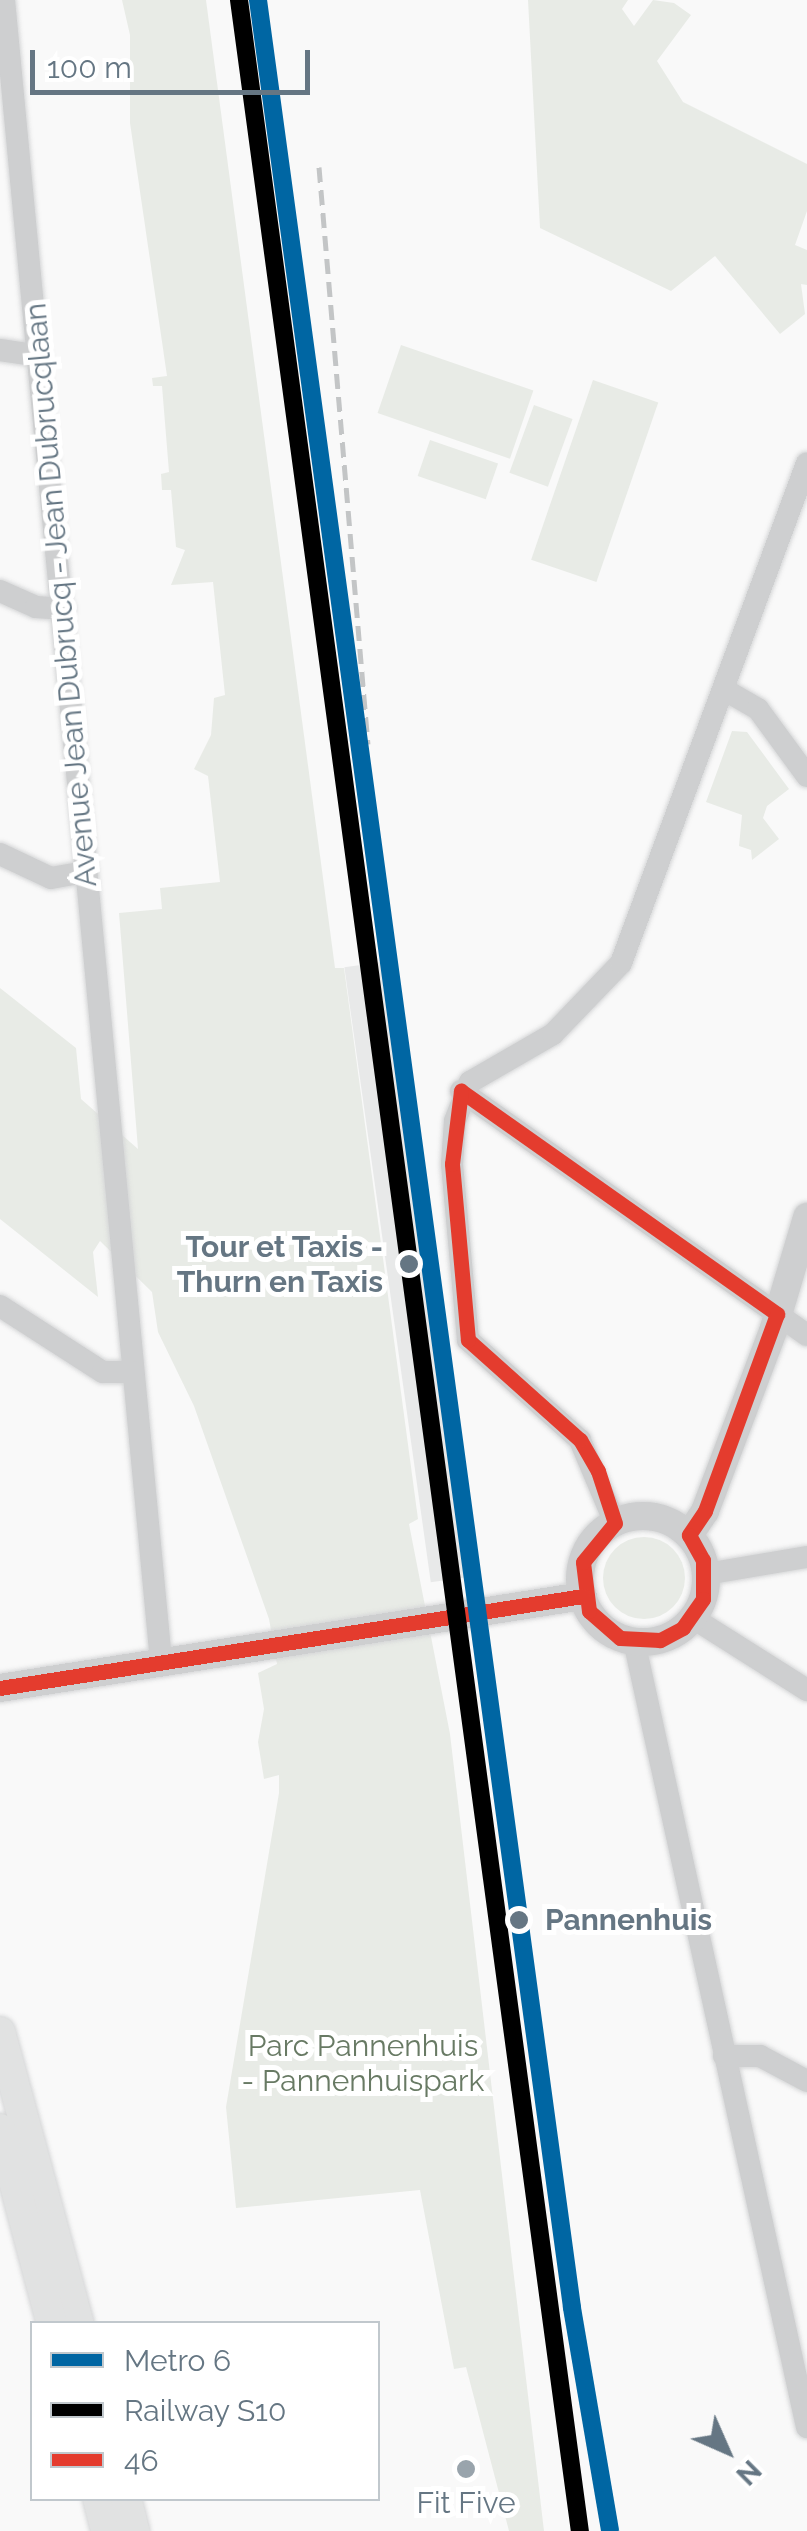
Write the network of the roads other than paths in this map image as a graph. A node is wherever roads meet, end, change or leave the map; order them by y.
1 (4, 0) edge
2 (0, 350) edge
3 (40, 356) junction
4 (807, 464) edge
5 (0, 590) edge
6 (64, 609) junction
7 (726, 690) junction
8 (807, 776) edge
9 (0, 854) edge
10 (86, 872) junction
11 (461, 1091) junction
12 (807, 1218) edge
13 (0, 1306) edge
14 (777, 1314) junction
15 (807, 1335) edge
16 (132, 1372) junction
17 (615, 1523) junction
18 (689, 1535) junction
19 (807, 1557) edge
20 (706, 1574) junction
21 (582, 1596) junction
22 (692, 1618) junction
23 (634, 1641) junction
24 (161, 1662) junction
25 (0, 1688) edge
26 (807, 1690) edge
27 (0, 2032) edge
28 (724, 2056) junction
29 (807, 2080) edge
30 (0, 2130) edge
31 (51, 2321) edge
32 (78, 2321) edge
33 (807, 2426) edge
34 (99, 2501) edge
35 (127, 2501) edge
36 (106, 2531) edge
37 (134, 2531) edge

1 - 3 street, Avenue Jean Dubrucq - Jean Dubrucqlaan
2 - 3 street
3 - 6 street, Avenue Jean Dubrucq - Jean Dubrucqlaan
4 - 7 street
5 - 6 street
6 - 10 street, Avenue Jean Dubrucq - Jean Dubrucqlaan
7 - 8 street
7 - 11 street
9 - 10 street
10 - 16 street, Avenue Jean Dubrucq - Jean Dubrucqlaan
11 - 14 street
11 - 17 street
12 - 14 street
13 - 16 street
14 - 15 street
14 - 18 street
16 - 24 street, Avenue Jean Dubrucq - Jean Dubrucqlaan
17 - 18 street
17 - 21 street
18 - 20 street
19 - 20 street
20 - 22 street
21 - 23 street
21 - 24 street
22 - 23 street
22 - 26 street
23 - 28 street
24 - 25 street
27 - 32 main road
28 - 29 street
28 - 33 street
30 - 31 main road
34 - 36 main road
35 - 37 main road

